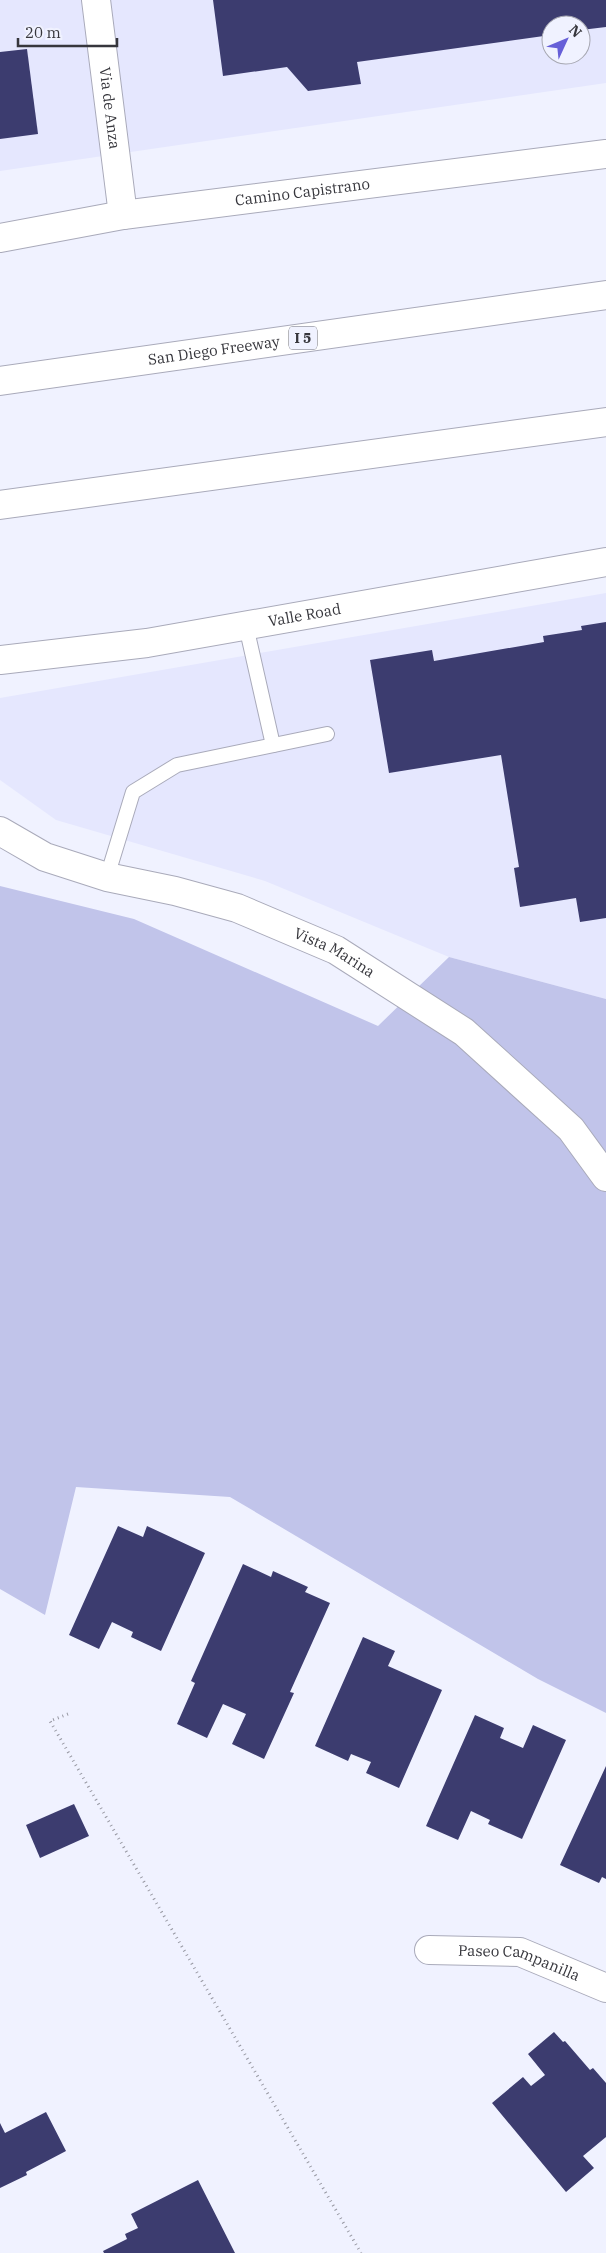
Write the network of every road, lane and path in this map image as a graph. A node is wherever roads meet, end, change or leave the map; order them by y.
1 (96, 0) edge
2 (606, 154) edge
3 (123, 216) junction
4 (0, 238) edge
5 (606, 295) edge
6 (0, 381) edge
7 (606, 422) edge
8 (0, 505) edge
9 (606, 562) edge
10 (246, 626) junction
11 (0, 660) edge
12 (327, 734) dead end
13 (273, 745) junction
14 (0, 831) edge
15 (107, 878) junction
16 (606, 1177) edge
17 (68, 1714) dead end
18 (429, 1950) dead end
19 (606, 1988) edge
20 (361, 2253) edge

1 - 3 main road, Via de Anza
2 - 3 main road, Camino Capistrano
3 - 4 main road, Camino Capistrano
5 - 6 main road, San Diego Freeway / I 5
7 - 8 main road
9 - 10 main road, Valle Road
10 - 11 main road, Valle Road
10 - 13 lane
12 - 13 lane
13 - 15 lane
14 - 15 main road, Vista Marina
15 - 16 main road, Vista Marina
17 - 20 path
18 - 19 main road, Paseo Campanilla

